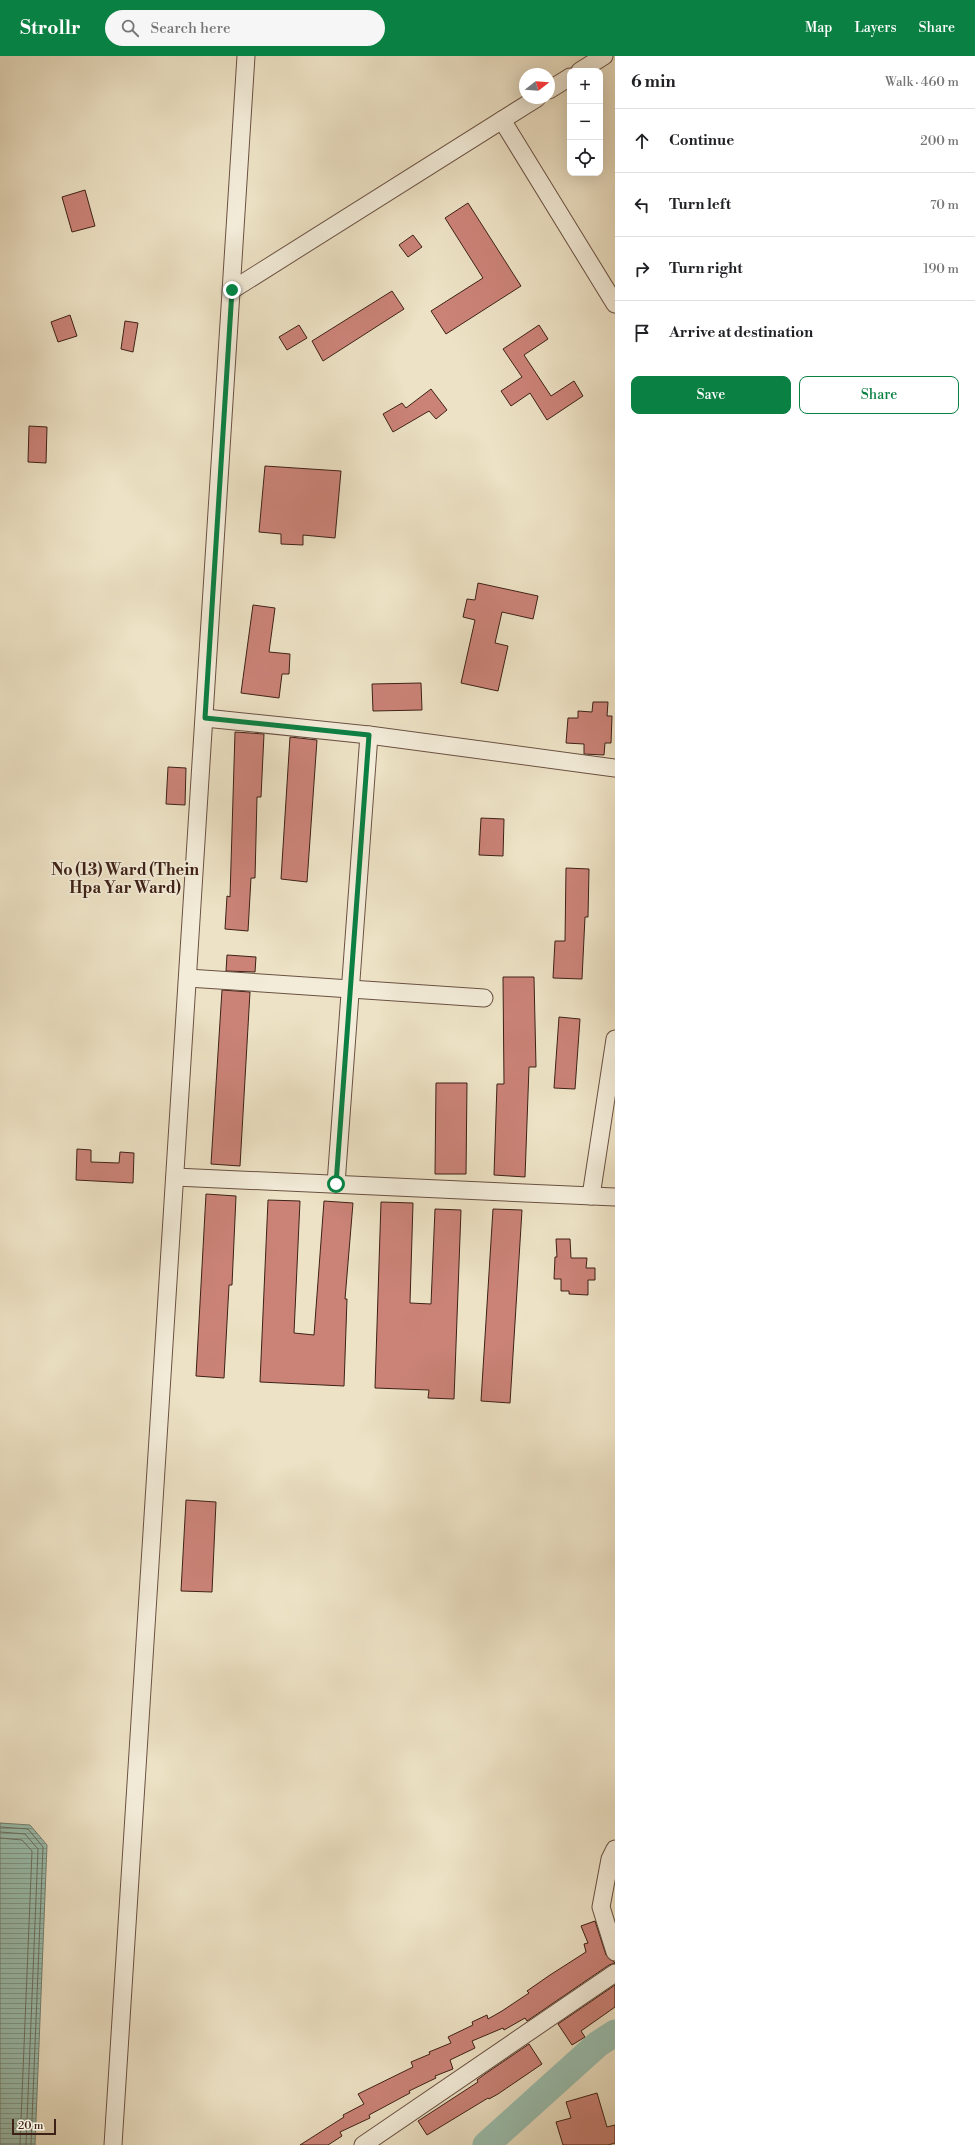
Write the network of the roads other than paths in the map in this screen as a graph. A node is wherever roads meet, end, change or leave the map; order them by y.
1 (246, 56) edge
2 (604, 56) edge
3 (585, 68) edge
4 (567, 79) edge
5 (555, 86) edge
6 (527, 104) edge
7 (502, 120) junction
8 (232, 290) junction
9 (615, 304) edge
10 (205, 718) junction
11 (369, 735) junction
12 (615, 768) edge
13 (188, 978) junction
14 (350, 989) junction
15 (484, 998) dead end
16 (615, 1039) edge
17 (175, 1177) junction
18 (336, 1184) junction
19 (591, 1196) junction
20 (615, 1197) edge
21 (615, 1849) edge
22 (615, 1952) edge
23 (615, 1972) edge
24 (113, 2145) edge
25 (363, 2145) edge

1 - 8 street
2 - 3 street
4 - 5 street
6 - 7 street
7 - 8 street
7 - 9 street
8 - 10 street
10 - 11 street
10 - 13 street
11 - 12 street
11 - 14 street
13 - 14 street
13 - 17 street
14 - 15 street
14 - 18 street
16 - 19 street
17 - 18 street
17 - 24 street
18 - 19 street
19 - 20 street
21 - 22 street
23 - 25 street

